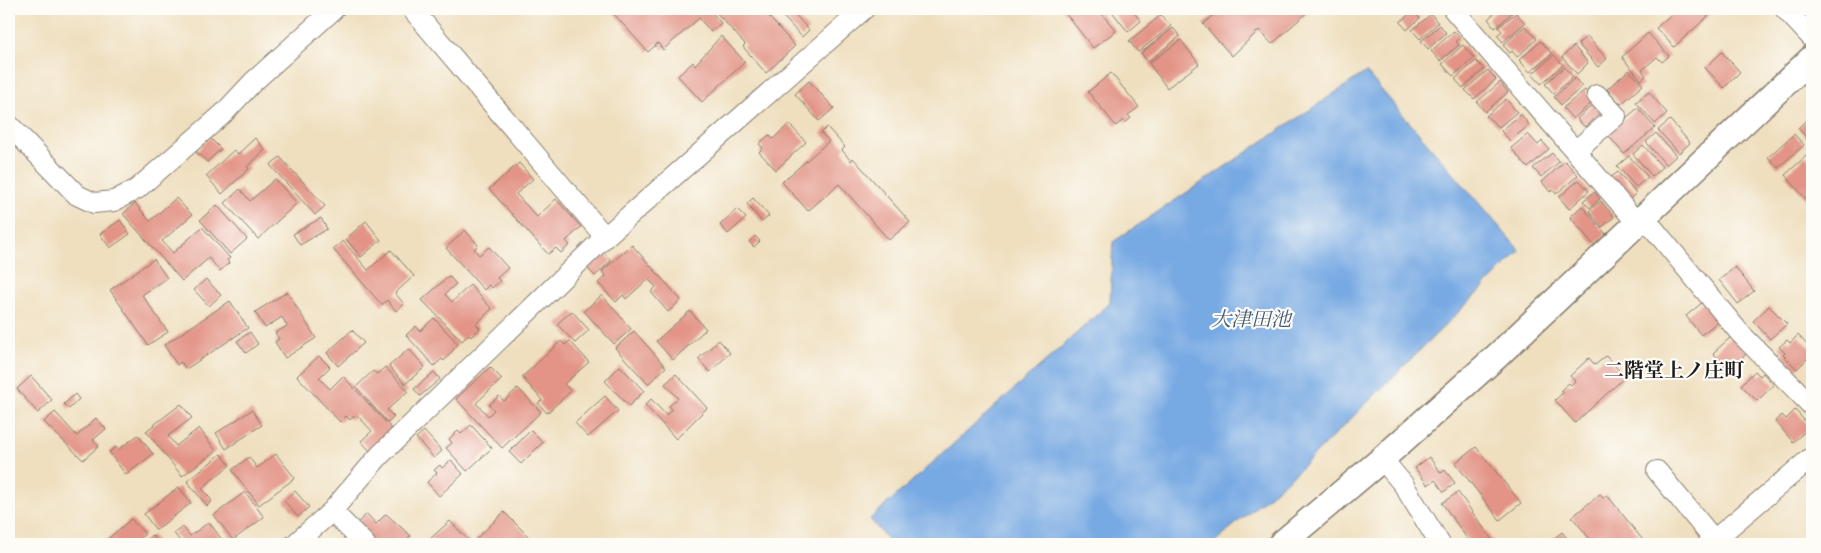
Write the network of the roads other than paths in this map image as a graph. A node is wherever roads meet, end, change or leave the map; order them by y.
1 (334, 9) edge
2 (412, 9) edge
3 (864, 9) edge
4 (1453, 9) edge
5 (1785, 9) edge
6 (1812, 38) edge
7 (1812, 58) edge
8 (1597, 95) dead end
9 (9, 125) edge
10 (1575, 151) junction
11 (1641, 221) junction
12 (605, 237) junction
13 (1812, 406) edge
14 (1812, 458) edge
15 (1382, 459) junction
16 (1657, 471) dead end
17 (332, 511) junction
18 (295, 544) edge
19 (365, 544) edge
20 (1281, 544) edge
21 (1440, 544) edge

1 - 9 street
2 - 12 street
3 - 12 street
4 - 10 street
5 - 6 street
7 - 11 street
8 - 10 street
10 - 11 street
11 - 13 street
11 - 15 street
12 - 17 street
14 - 16 street
15 - 20 street
15 - 21 street
17 - 18 street
17 - 19 street

